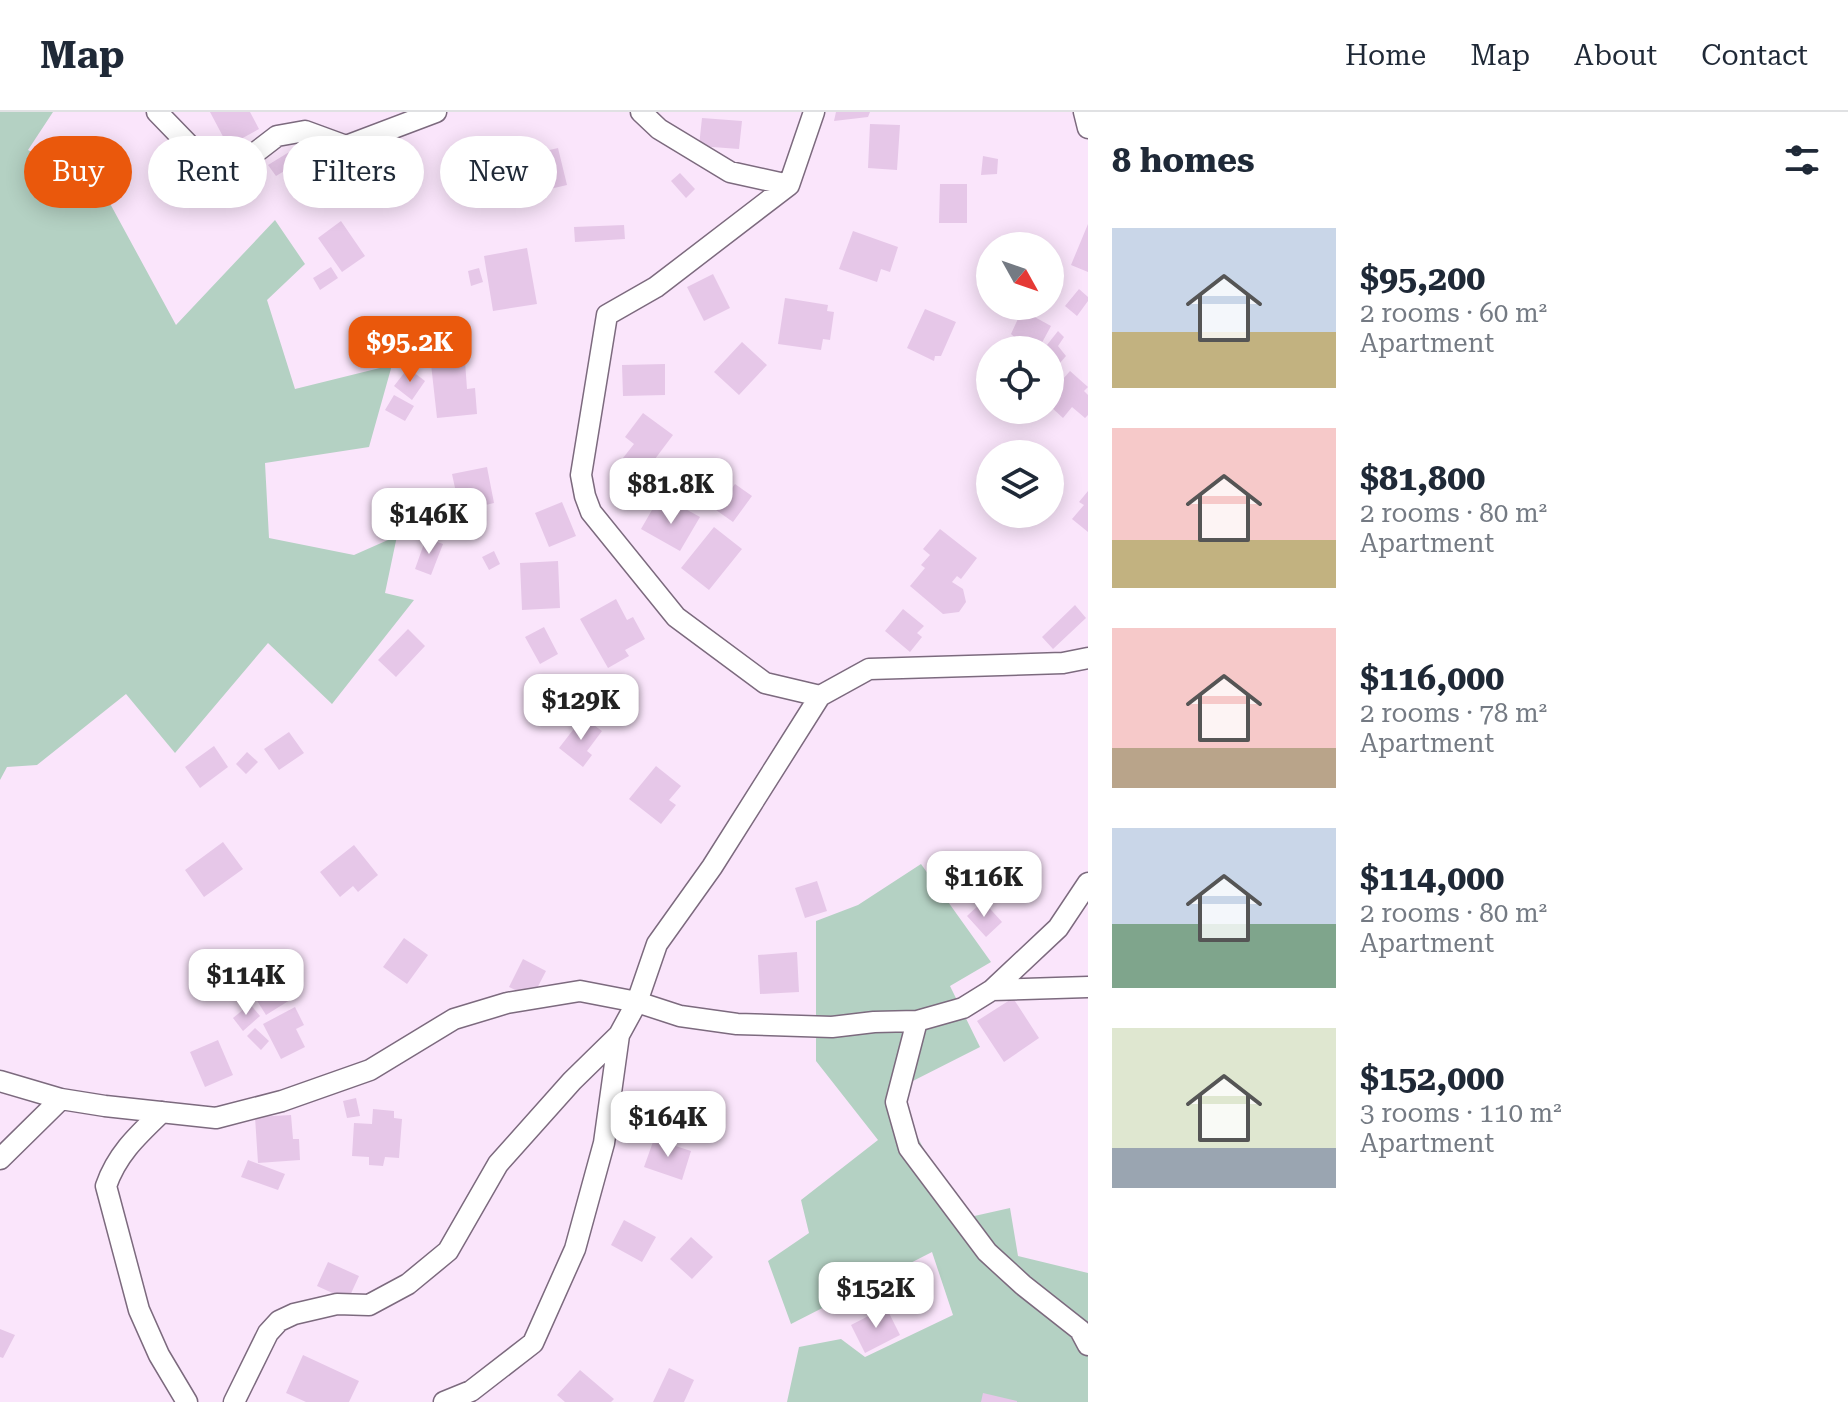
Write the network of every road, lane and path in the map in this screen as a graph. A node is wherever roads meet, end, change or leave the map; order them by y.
1 (157, 112) edge
2 (436, 112) edge
3 (641, 112) edge
4 (814, 112) edge
5 (1084, 112) edge
6 (1088, 128) edge
7 (789, 185) junction
8 (1088, 658) edge
9 (820, 696) junction
10 (1088, 883) edge
11 (1088, 987) edge
12 (992, 990) junction
13 (637, 1002) junction
14 (917, 1021) junction
15 (619, 1035) junction
16 (0, 1081) edge
17 (61, 1099) junction
18 (162, 1112) junction
19 (0, 1159) edge
20 (1088, 1345) edge
21 (187, 1402) edge
22 (234, 1402) edge
23 (444, 1402) edge

1 - 2 street
3 - 7 street
4 - 7 street
5 - 6 street
7 - 9 street
8 - 9 street
9 - 13 street
10 - 12 street
11 - 12 street
12 - 14 street
13 - 14 street
13 - 15 street
13 - 18 street
14 - 20 street
15 - 22 street
15 - 23 street
16 - 17 street
17 - 18 street
17 - 19 street
18 - 21 street

